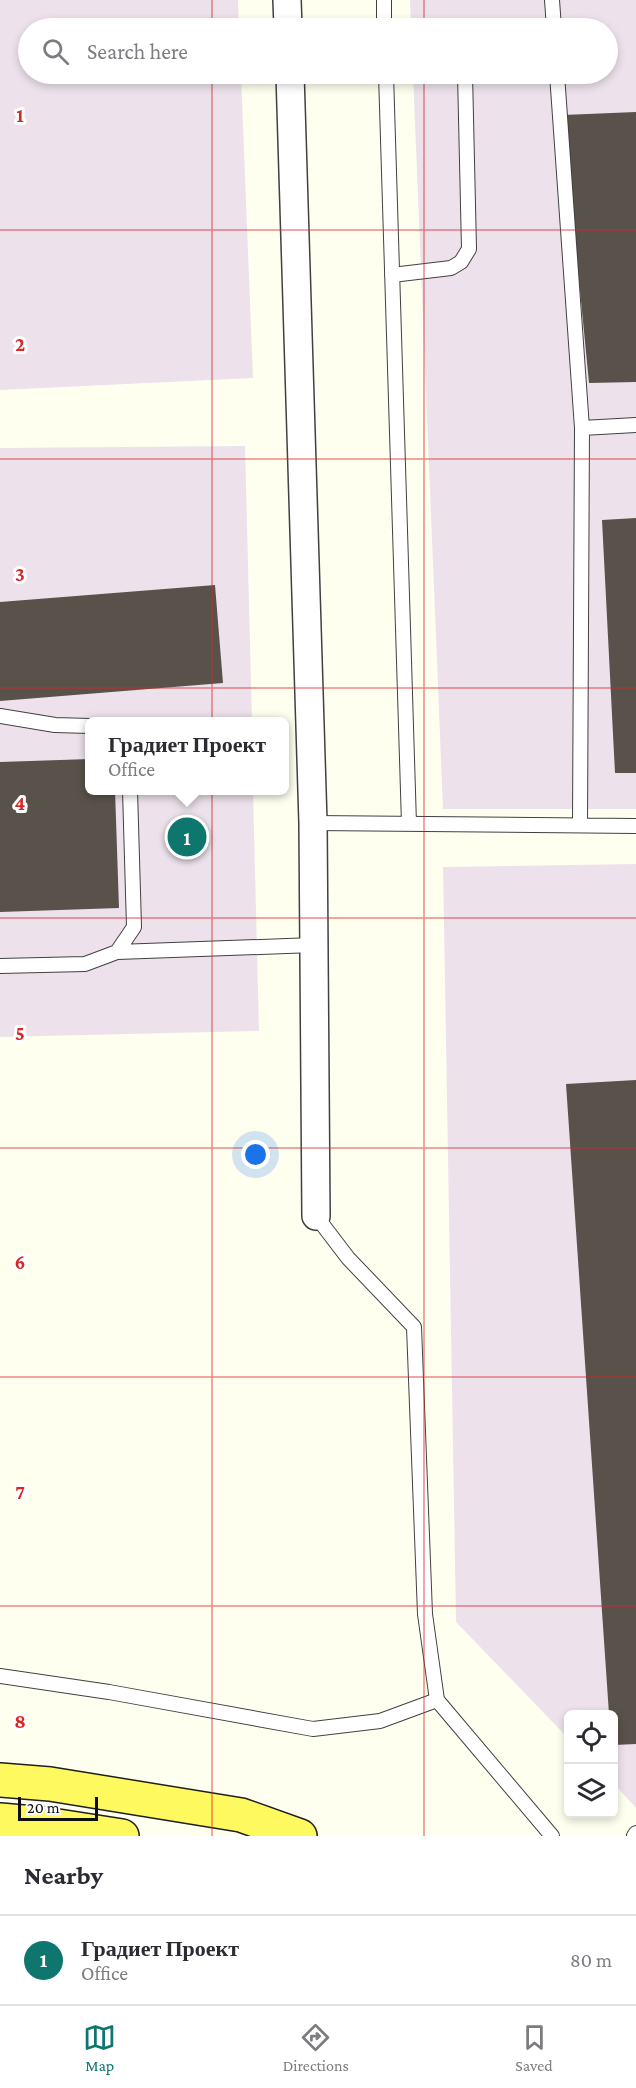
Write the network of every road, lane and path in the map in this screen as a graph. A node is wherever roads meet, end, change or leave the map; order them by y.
1 (287, 0) edge
2 (384, 0) edge
3 (552, 0) edge
4 (288, 18) edge
5 (384, 18) edge
6 (553, 18) edge
7 (290, 84) edge
8 (386, 84) edge
9 (465, 84) edge
10 (558, 84) edge
11 (392, 275) junction
12 (636, 425) edge
13 (582, 428) junction
14 (0, 716) edge
15 (85, 726) edge
16 (130, 795) edge
17 (313, 823) junction
18 (409, 824) junction
19 (580, 825) junction
20 (636, 826) edge
21 (314, 945) junction
22 (117, 952) junction
23 (0, 966) edge
24 (316, 1216) joint
25 (0, 1676) edge
26 (437, 1700) junction
27 (0, 1780) edge
28 (0, 1820) edge
29 (122, 1836) edge
30 (300, 1836) edge
31 (552, 1836) edge

1 - 4 street
2 - 5 lane
3 - 6 lane
7 - 17 street
8 - 11 lane
9 - 11 lane
10 - 13 lane
11 - 18 lane
12 - 13 lane
13 - 19 lane
14 - 15 lane
16 - 22 lane
17 - 18 lane
17 - 21 street
18 - 19 lane
19 - 20 lane
21 - 22 lane
21 - 24 street
22 - 23 lane
24 - 26 lane
25 - 26 lane
26 - 31 lane
27 - 30 main road
28 - 29 main road

